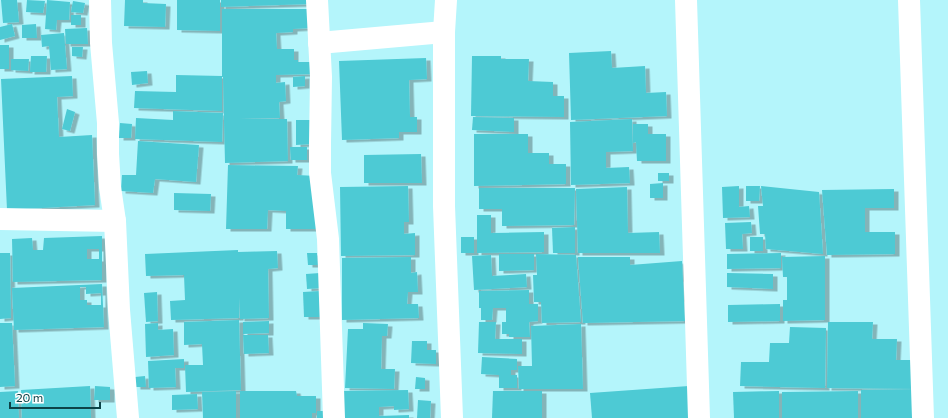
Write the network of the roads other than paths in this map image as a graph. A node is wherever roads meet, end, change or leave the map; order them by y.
1 (100, 0) edge
2 (318, 0) edge
3 (446, 0) edge
4 (686, 0) edge
5 (909, 0) edge
6 (444, 32) junction
7 (319, 43) junction
8 (0, 219) edge
9 (115, 221) junction
10 (128, 418) edge
11 (334, 418) edge
12 (452, 418) edge
13 (699, 418) edge
14 (923, 418) edge

1 - 9 street
2 - 7 street
3 - 6 street
4 - 13 street
5 - 14 street
6 - 7 street
6 - 12 street
7 - 11 street
8 - 9 street
9 - 10 street

